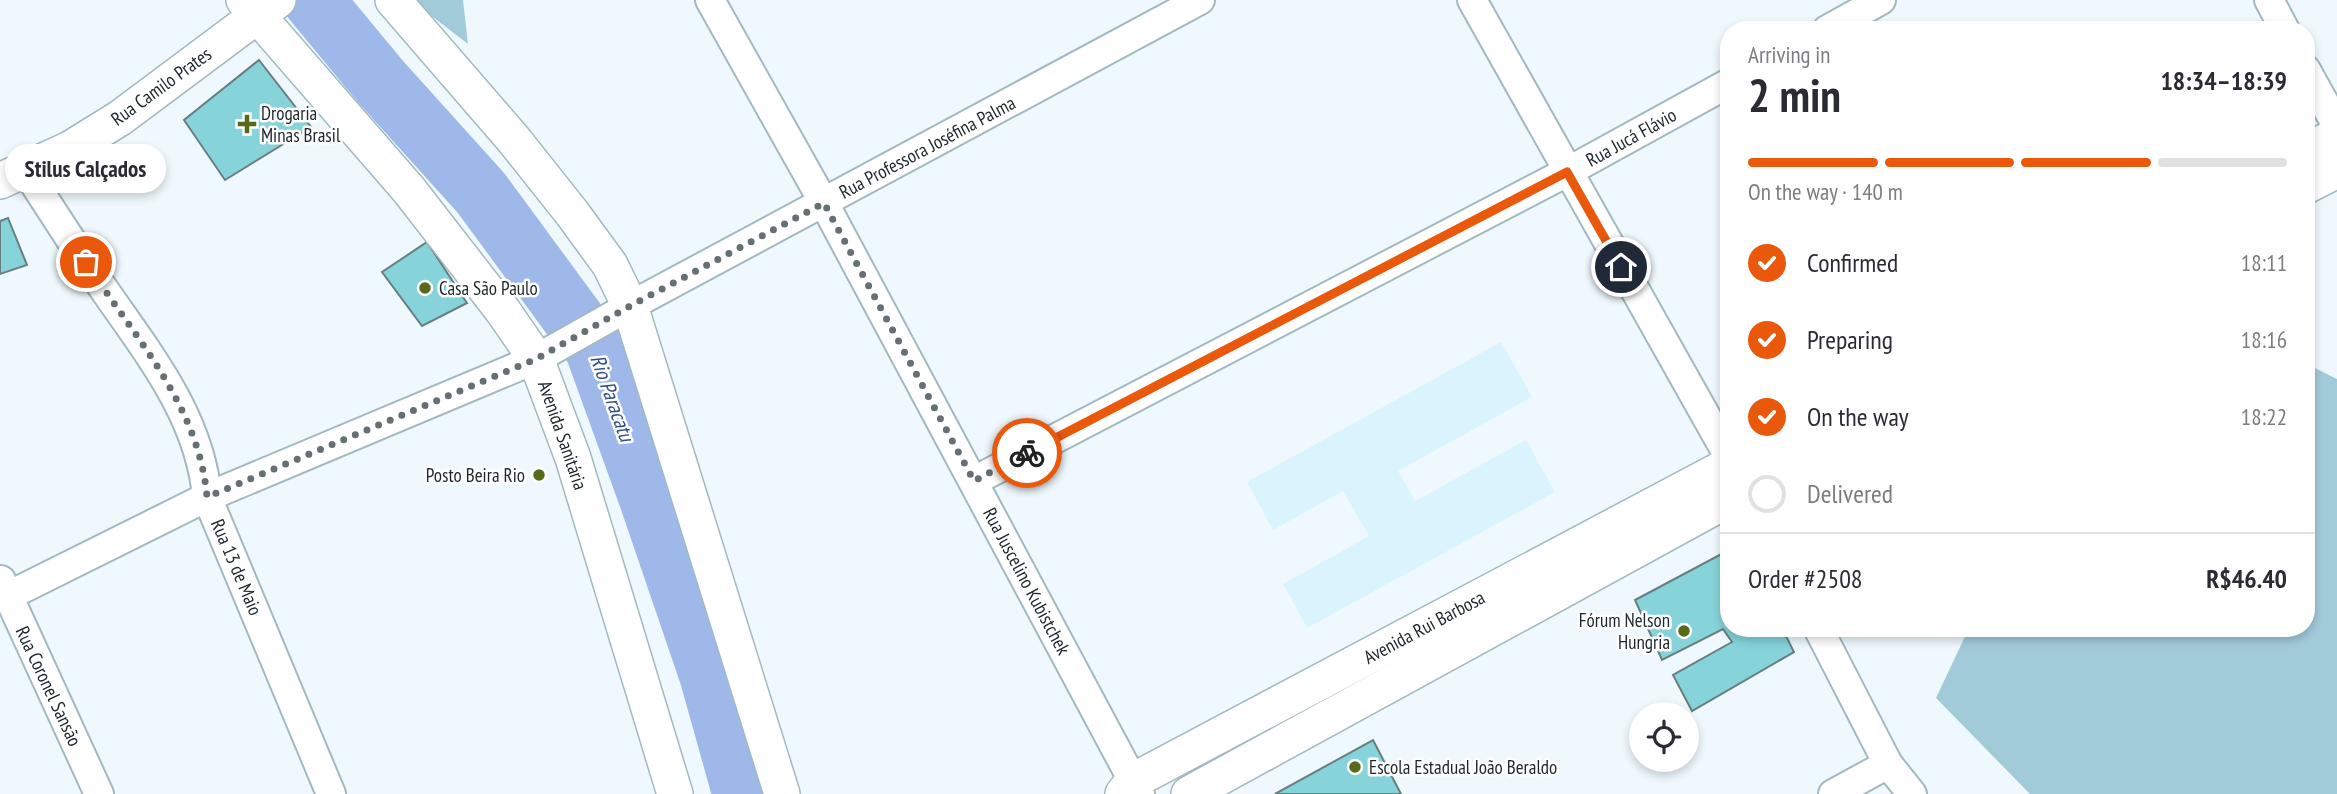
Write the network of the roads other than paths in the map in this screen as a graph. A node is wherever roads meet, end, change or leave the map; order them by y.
1 (393, 0) edge
2 (710, 0) edge
3 (1200, 0) edge
4 (1472, 0) edge
5 (1881, 0) edge
6 (2269, 0) edge
7 (264, 4) edge
8 (1843, 21) edge
9 (2280, 21) edge
10 (2315, 86) edge
11 (1720, 88) edge
12 (2337, 126) edge
13 (2337, 135) edge
14 (2315, 147) edge
15 (2337, 170) edge
16 (1567, 172) junction
17 (13, 175) edge
18 (2315, 181) edge
19 (824, 203) junction
20 (623, 310) junction
21 (545, 354) junction
22 (1720, 441) edge
23 (1720, 470) edge
24 (974, 481) junction
25 (207, 497) junction
26 (1720, 504) edge
27 (4, 587) edge
28 (1823, 637) edge
29 (1888, 764) junction
30 (1132, 790) edge
31 (99, 794) edge
32 (331, 794) edge
33 (675, 794) edge
34 (782, 794) edge
35 (1189, 794) edge
36 (1833, 794) edge
37 (1912, 794) edge

1 - 20 street
2 - 19 street, Rua Juscelino Kubistchek
3 - 19 street, Rua Professora Joséfina Palma
4 - 16 street
5 - 8 street
6 - 9 street
7 - 17 street, Rua Camilo Prates
7 - 21 street, Avenida Sanitária
10 - 12 street
11 - 16 street, Rua Jucá Flávio
13 - 14 street
15 - 18 street
16 - 22 street
16 - 24 street, Rua Jucá Flávio
17 - 25 street, Rua 13 de Maio
19 - 20 street, Rua Professora Joséfina Palma
19 - 24 street, Rua Juscelino Kubistchek
20 - 21 street, Rua Professora Joséfina Palma
20 - 34 street
21 - 25 street, Rua Professora Joséfina Palma
21 - 33 street, Avenida Sanitária
23 - 30 street, Avenida Rui Barbosa
24 - 30 street, Rua Juscelino Kubistchek
25 - 27 street, Rua Professora Joséfina Palma
25 - 32 street, Rua 13 de Maio
26 - 35 street, Avenida Rui Barbosa
27 - 31 street, Rua Coronel Sansão
28 - 29 street
29 - 36 street
29 - 37 street

